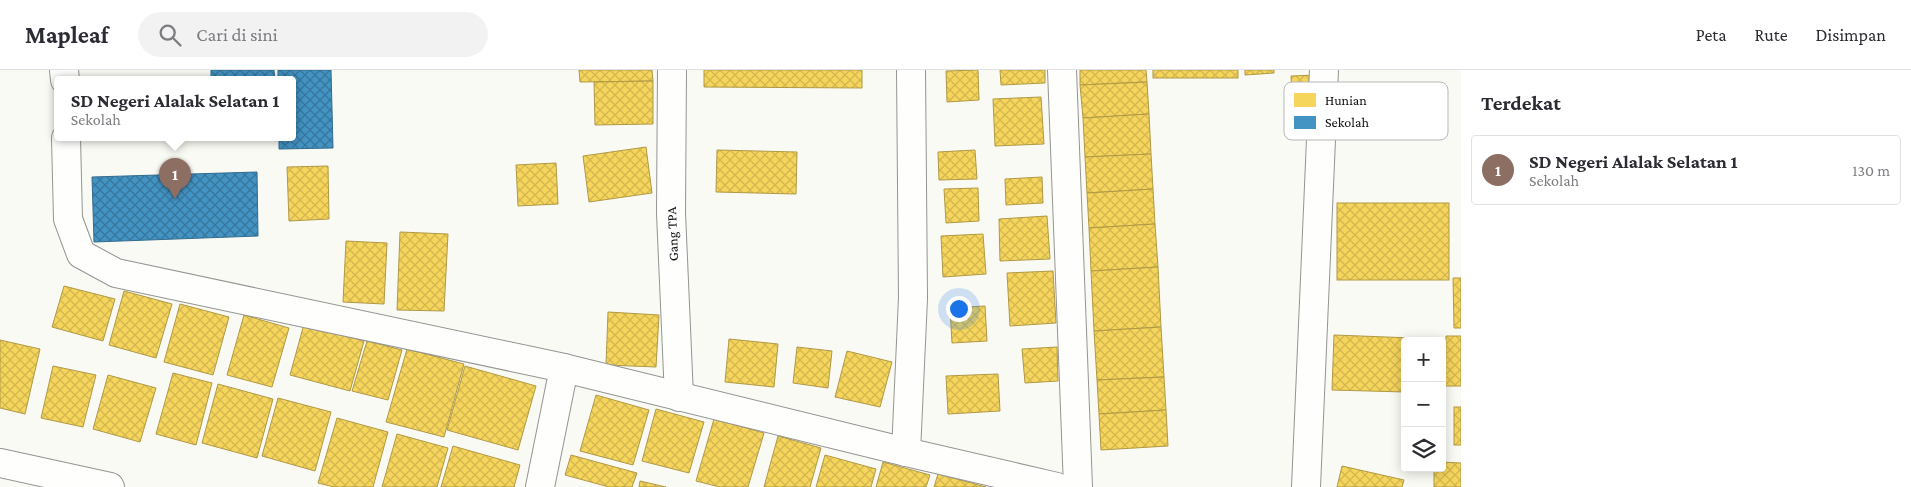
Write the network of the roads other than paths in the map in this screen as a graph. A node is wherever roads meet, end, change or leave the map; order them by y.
1 (672, 70) edge
2 (910, 70) edge
3 (1062, 70) edge
4 (1321, 140) edge
5 (66, 141) edge
6 (564, 368) junction
7 (679, 397) junction
8 (906, 452) junction
9 (0, 463) edge
10 (110, 487) edge
11 (540, 487) edge
12 (1057, 487) edge
13 (1078, 487) edge
14 (1306, 487) edge

1 - 7 street, Gang TPA
2 - 8 street
3 - 13 street
4 - 14 street
5 - 6 street
6 - 7 street
6 - 11 street
7 - 8 street
8 - 12 street
9 - 10 street

